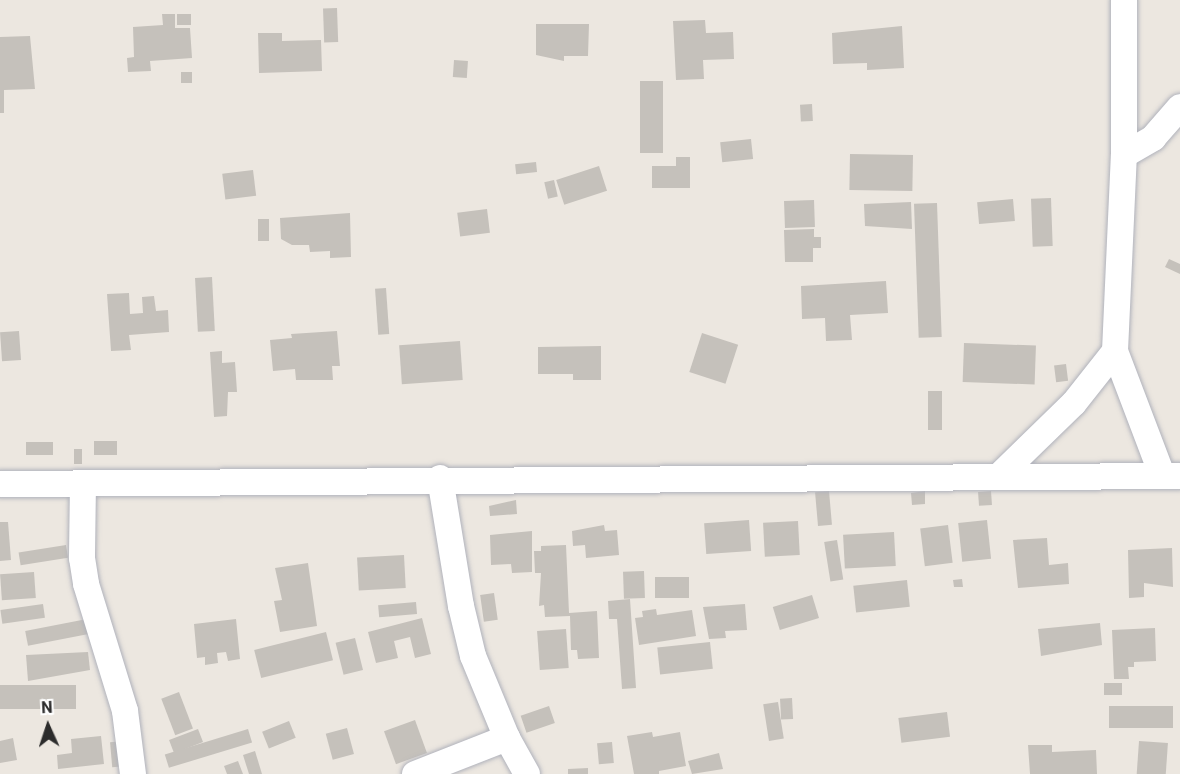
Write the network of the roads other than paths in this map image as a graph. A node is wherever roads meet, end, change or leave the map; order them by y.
1 (1125, 0) edge
2 (1180, 107) edge
3 (1124, 155) junction
4 (1114, 351) junction
5 (1000, 475) junction
6 (1171, 475) edge
7 (440, 478) junction
8 (83, 483) junction
9 (0, 484) edge
10 (507, 738) junction
11 (133, 774) edge
12 (415, 774) edge
13 (527, 774) edge

1 - 3 street
2 - 3 street
3 - 4 street
4 - 5 street
4 - 6 street
5 - 6 street
5 - 7 street
7 - 8 street
7 - 10 street
8 - 9 street
8 - 11 street
10 - 12 street
10 - 13 street

